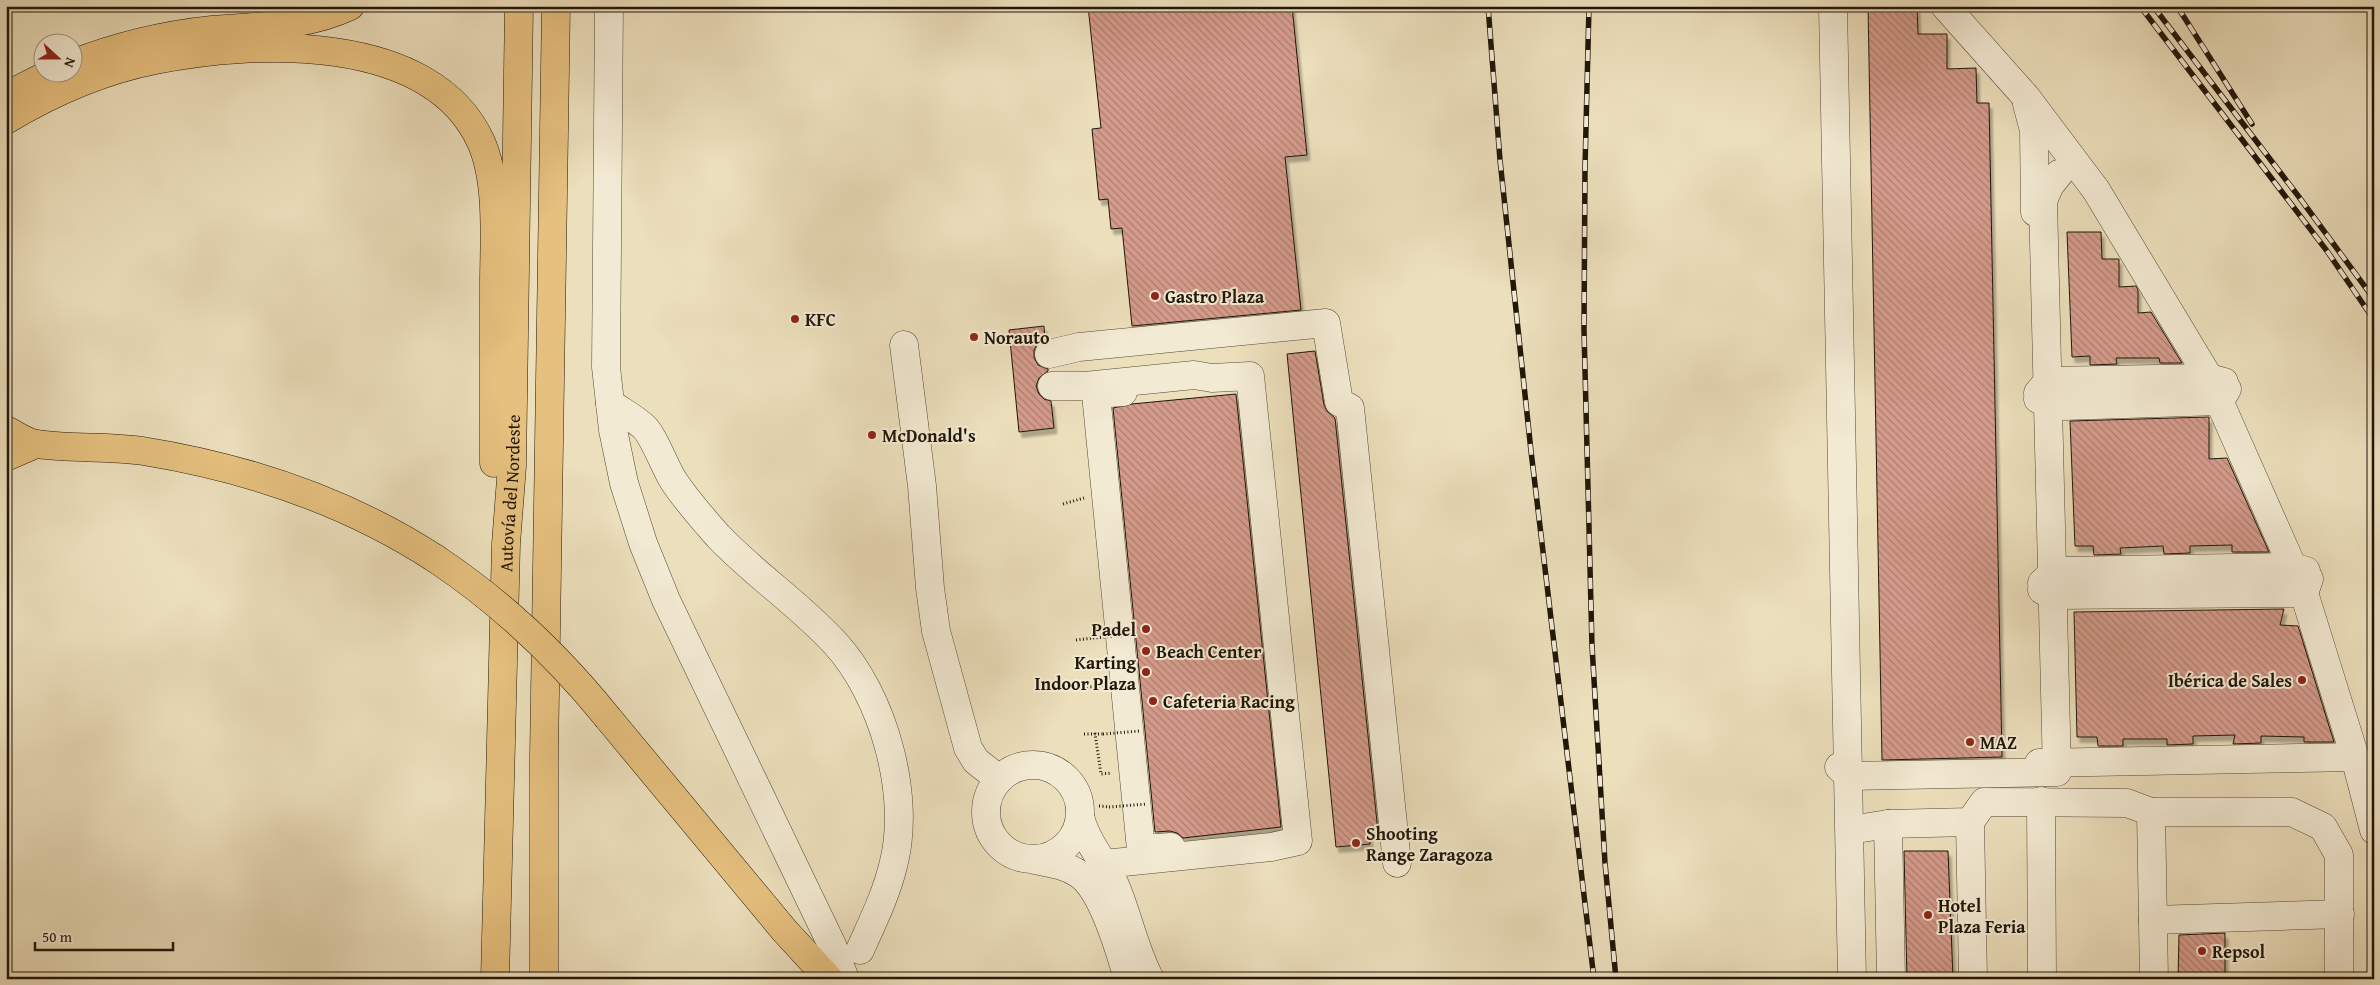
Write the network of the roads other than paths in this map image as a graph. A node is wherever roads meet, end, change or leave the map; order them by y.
1 (350, 6) edge
2 (519, 6) edge
3 (556, 6) edge
4 (609, 6) edge
5 (1824, 6) edge
6 (1833, 6) edge
7 (1945, 6) edge
8 (1958, 6) edge
9 (82, 60) edge
10 (33, 82) edge
11 (6, 96) edge
12 (2026, 97) junction
13 (554, 100) junction
14 (6, 120) edge
15 (2064, 140) junction
16 (2034, 157) junction
17 (2071, 173) junction
18 (904, 345) dead end
19 (1050, 354) dead end
20 (1212, 378) junction
21 (1052, 386) dead end
22 (2220, 388) junction
23 (2043, 394) junction
24 (610, 403) junction
25 (6, 430) edge
26 (36, 444) junction
27 (6, 456) edge
28 (506, 544) junction
29 (2303, 577) junction
30 (2047, 586) junction
31 (2050, 762) junction
32 (1846, 769) junction
33 (2366, 772) edge
34 (1900, 775) junction
35 (999, 779) junction
36 (2040, 801) junction
37 (2151, 812) junction
38 (1081, 820) junction
39 (1970, 822) junction
40 (1888, 824) junction
41 (1850, 828) junction
42 (2374, 830) edge
43 (1284, 843) junction
44 (1035, 860) junction
45 (1397, 863) dead end
46 (1104, 864) junction
47 (2340, 914) junction
48 (2153, 920) junction
49 (860, 950) dead end
50 (495, 979) edge
51 (544, 979) edge
52 (560, 979) edge
53 (829, 979) edge
54 (845, 979) edge
55 (1128, 979) edge
56 (1150, 979) edge
57 (1843, 979) edge
58 (1852, 979) edge
59 (1890, 979) edge
60 (1974, 979) edge
61 (2042, 979) edge
62 (2154, 979) edge
63 (2339, 979) edge

1 - 9 main road
2 - 28 main road, Autovía del Nordeste
3 - 13 main road, Autovía del Nordeste
4 - 24 street
5 - 32 street
6 - 32 street
7 - 12 street
8 - 15 street
10 - 11 main road
12 - 15 street
12 - 16 street
13 - 51 main road, Autovía del Nordeste
13 - 52 main road
14 - 28 main road
15 - 16 street
15 - 17 street
15 - 22 street
16 - 17 street
16 - 23 street
17 - 22 street
17 - 23 street
18 - 35 street
19 - 45 street
20 - 21 street
20 - 43 street
20 - 43 street
22 - 23 street
22 - 29 street
23 - 30 street
24 - 49 street
24 - 54 street
25 - 26 main road
26 - 27 main road
26 - 53 main road, bridge
28 - 50 main road, Autovía del Nordeste
29 - 30 street
29 - 33 street
30 - 31 street
31 - 32 street
31 - 33 street
31 - 34 street
32 - 34 street
32 - 41 street
32 - 57 street
33 - 42 street
34 - 41 street
35 - 38 street
35 - 44 street
36 - 37 street
36 - 39 street
36 - 61 street
37 - 47 street
37 - 48 street
38 - 44 street
38 - 46 street
39 - 40 street
39 - 60 street
40 - 41 street
40 - 59 street
41 - 58 street
43 - 46 street
44 - 55 street
46 - 56 street
47 - 48 street
47 - 63 street
48 - 62 street

